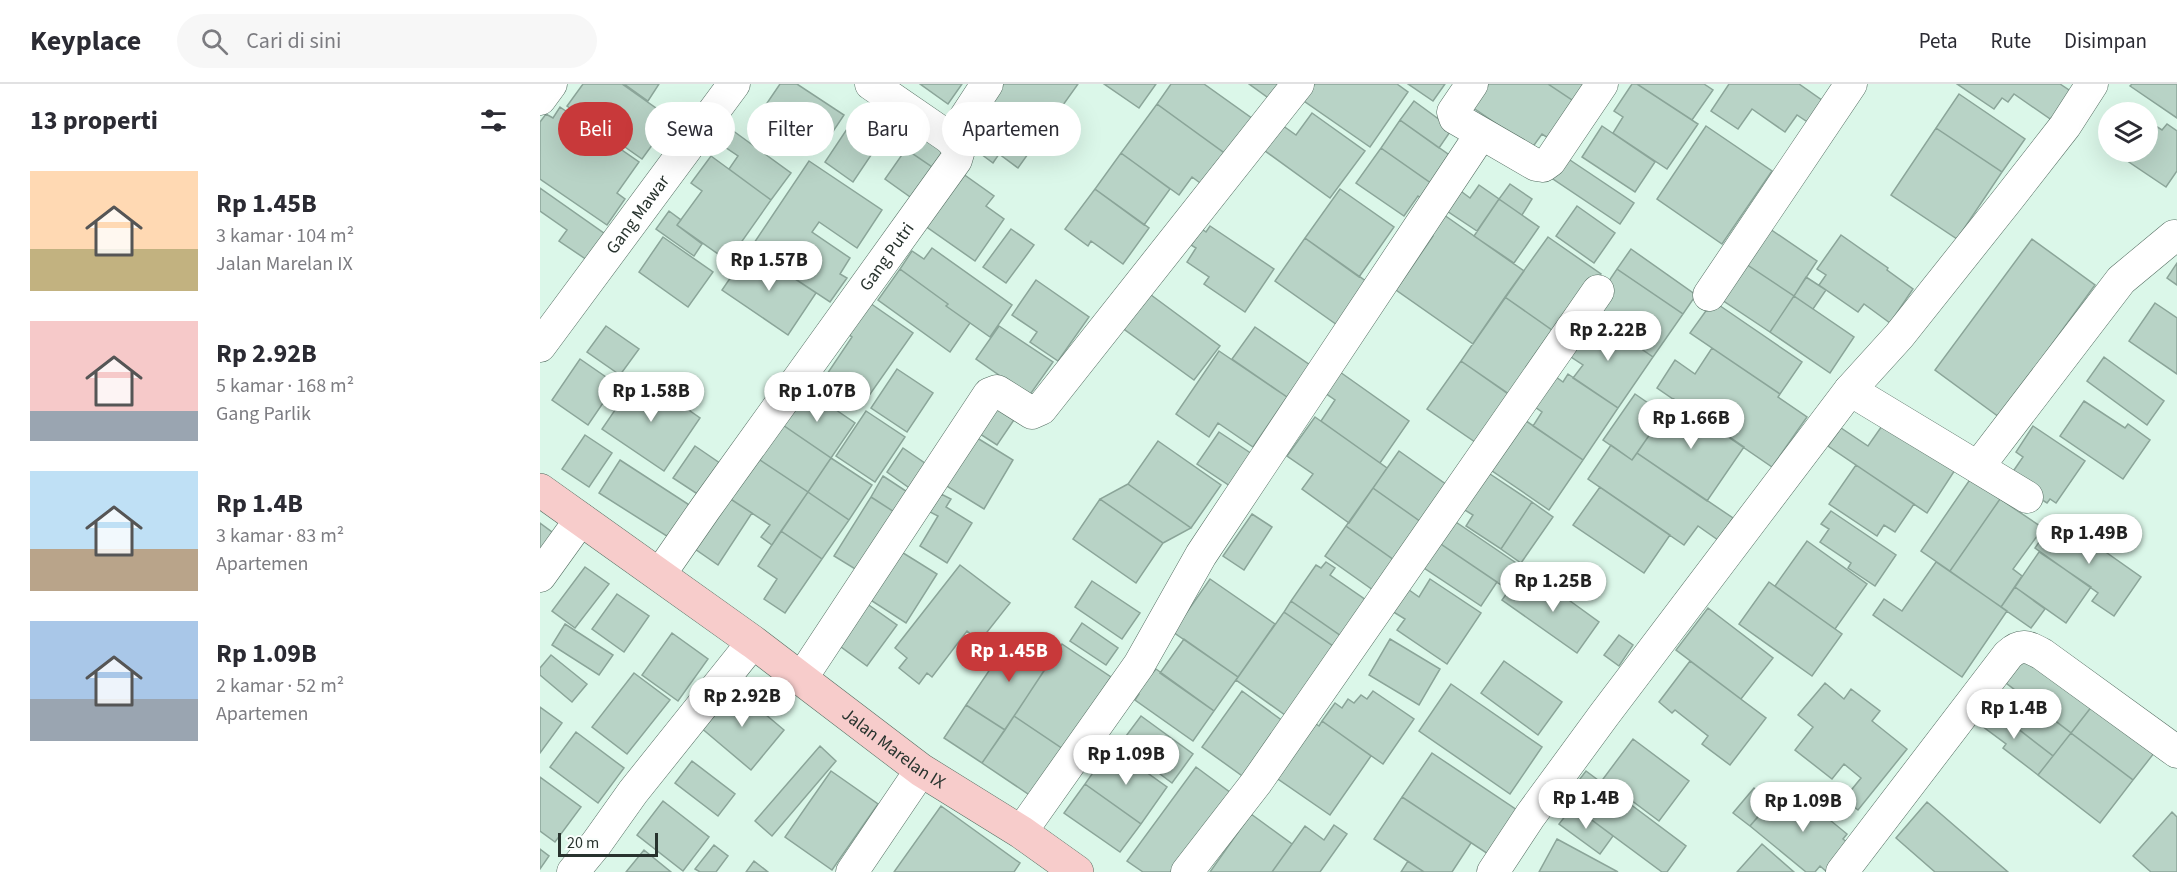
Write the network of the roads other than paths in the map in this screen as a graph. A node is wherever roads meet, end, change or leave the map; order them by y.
1 (551, 84) edge
2 (734, 84) edge
3 (871, 84) edge
4 (987, 84) edge
5 (1298, 84) edge
6 (1472, 84) edge
7 (1602, 84) edge
8 (1851, 84) edge
9 (2092, 84) edge
10 (540, 99) edge
11 (975, 102) edge
12 (942, 133) edge
13 (1481, 134) junction
14 (957, 156) edge
15 (2174, 236) dead end
16 (1598, 291) dead end
17 (1709, 295) dead end
18 (540, 346) edge
19 (1850, 390) junction
20 (1978, 467) junction
21 (540, 490) edge
22 (2027, 497) dead end
23 (581, 519) junction
24 (660, 574) junction
25 (540, 576) edge
26 (753, 642) junction
27 (801, 679) junction
28 (2177, 752) edge
29 (921, 770) junction
30 (1021, 832) junction
31 (573, 872) edge
32 (852, 872) edge
33 (1077, 872) edge
34 (1187, 872) edge
35 (1493, 872) edge
36 (1842, 872) edge

1 - 10 street
2 - 18 street, Gang Mawar
3 - 12 street
4 - 11 street
5 - 27 street
6 - 13 street
7 - 13 street
8 - 17 street
9 - 19 street
13 - 30 street
14 - 24 street, Gang Putri
15 - 20 street
16 - 34 street
19 - 20 street
19 - 35 street
20 - 22 street
21 - 23 main road, Jalan Marelan IX
23 - 24 main road, Jalan Marelan IX
23 - 25 street
24 - 26 main road, Jalan Marelan IX
26 - 27 main road, Jalan Marelan IX
26 - 31 street
27 - 29 main road, Jalan Marelan IX
28 - 36 street
29 - 30 main road, Jalan Marelan IX
29 - 32 street
30 - 33 main road, Jalan Marelan IX

